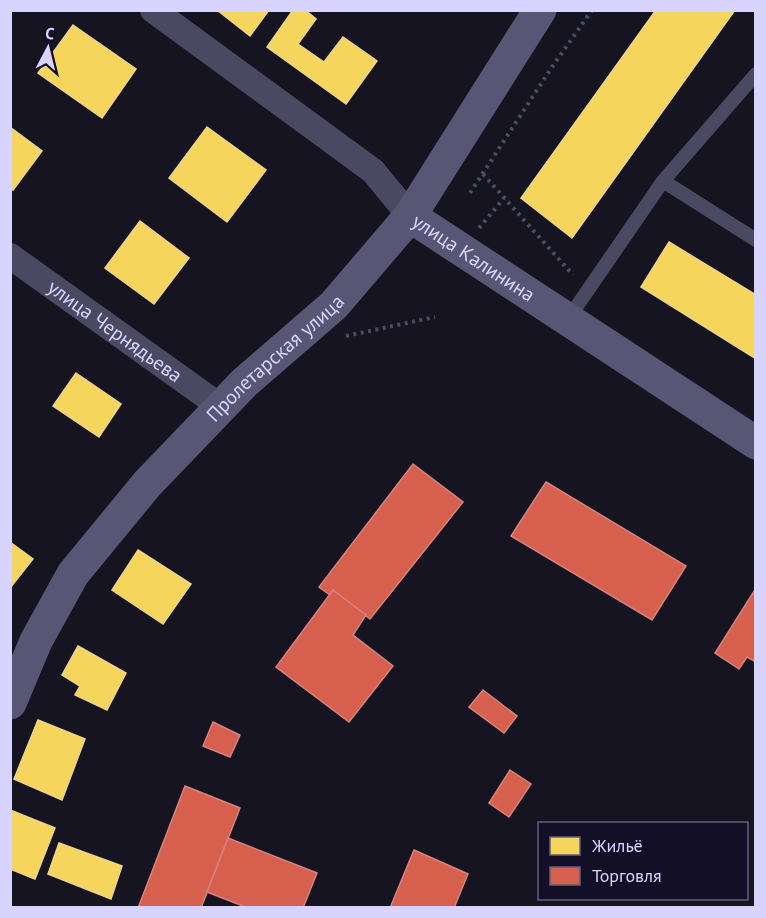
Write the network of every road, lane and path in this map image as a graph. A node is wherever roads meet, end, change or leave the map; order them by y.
1 (153, 10) edge
2 (540, 10) edge
3 (592, 10) edge
4 (756, 74) edge
5 (483, 174) junction
6 (663, 181) junction
7 (470, 194) dead end
8 (504, 198) junction
9 (410, 216) junction
10 (756, 240) edge
11 (462, 249) junction
12 (10, 256) edge
13 (588, 291) junction
14 (435, 317) dead end
15 (568, 319) junction
16 (342, 336) dead end
17 (221, 407) junction
18 (756, 442) edge
19 (10, 703) edge

1 - 9 street, улица Калинина
2 - 9 street, Пролетарская улица
3 - 5 path
4 - 6 lane
5 - 7 path
5 - 8 path
6 - 10 lane
6 - 13 lane
8 - 11 path
8 - 13 path
9 - 11 street, улица Калинина
9 - 17 street, Пролетарская улица
11 - 15 street, улица Калинина
12 - 17 street, улица Чернядьева
13 - 15 lane
14 - 16 path
15 - 18 street, улица Калинина
17 - 19 street, Пролетарская улица

